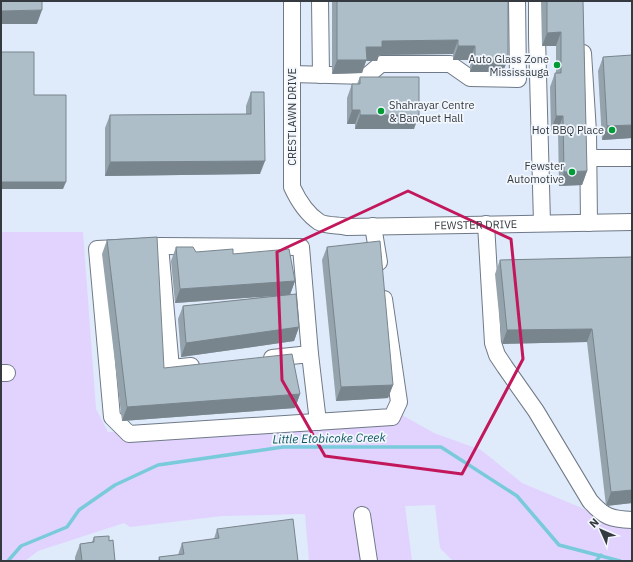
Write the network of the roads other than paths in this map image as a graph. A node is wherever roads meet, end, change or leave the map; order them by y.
1 (292, 1) edge
2 (320, 1) edge
3 (517, 1) edge
4 (537, 1) edge
5 (582, 39) edge
6 (292, 74) junction
7 (321, 76) junction
8 (588, 158) junction
9 (632, 158) edge
10 (320, 222) joint
11 (588, 222) junction
12 (632, 222) edge
13 (542, 223) junction
14 (486, 224) junction
15 (373, 226) junction
16 (160, 246) junction
17 (489, 266) junction
18 (505, 266) edge
19 (310, 354) junction
20 (256, 360) edge
21 (202, 365) edge
22 (318, 422) junction
23 (362, 515) dead end
24 (632, 520) edge
25 (369, 561) edge

1 - 6 street, CRESTLAWN DRIVE
2 - 7 street
3 - 7 street
4 - 13 street
5 - 8 street
6 - 7 street
6 - 10 street, CRESTLAWN DRIVE
8 - 9 street
8 - 11 street
10 - 15 street, FEWSTER DRIVE
11 - 12 street, FEWSTER DRIVE
11 - 13 street, FEWSTER DRIVE
13 - 14 street, FEWSTER DRIVE
14 - 15 street, FEWSTER DRIVE
14 - 17 street
15 - 22 street
16 - 19 street
16 - 21 street
16 - 22 street
17 - 18 street
17 - 24 street
19 - 20 street
19 - 22 street
23 - 25 street

